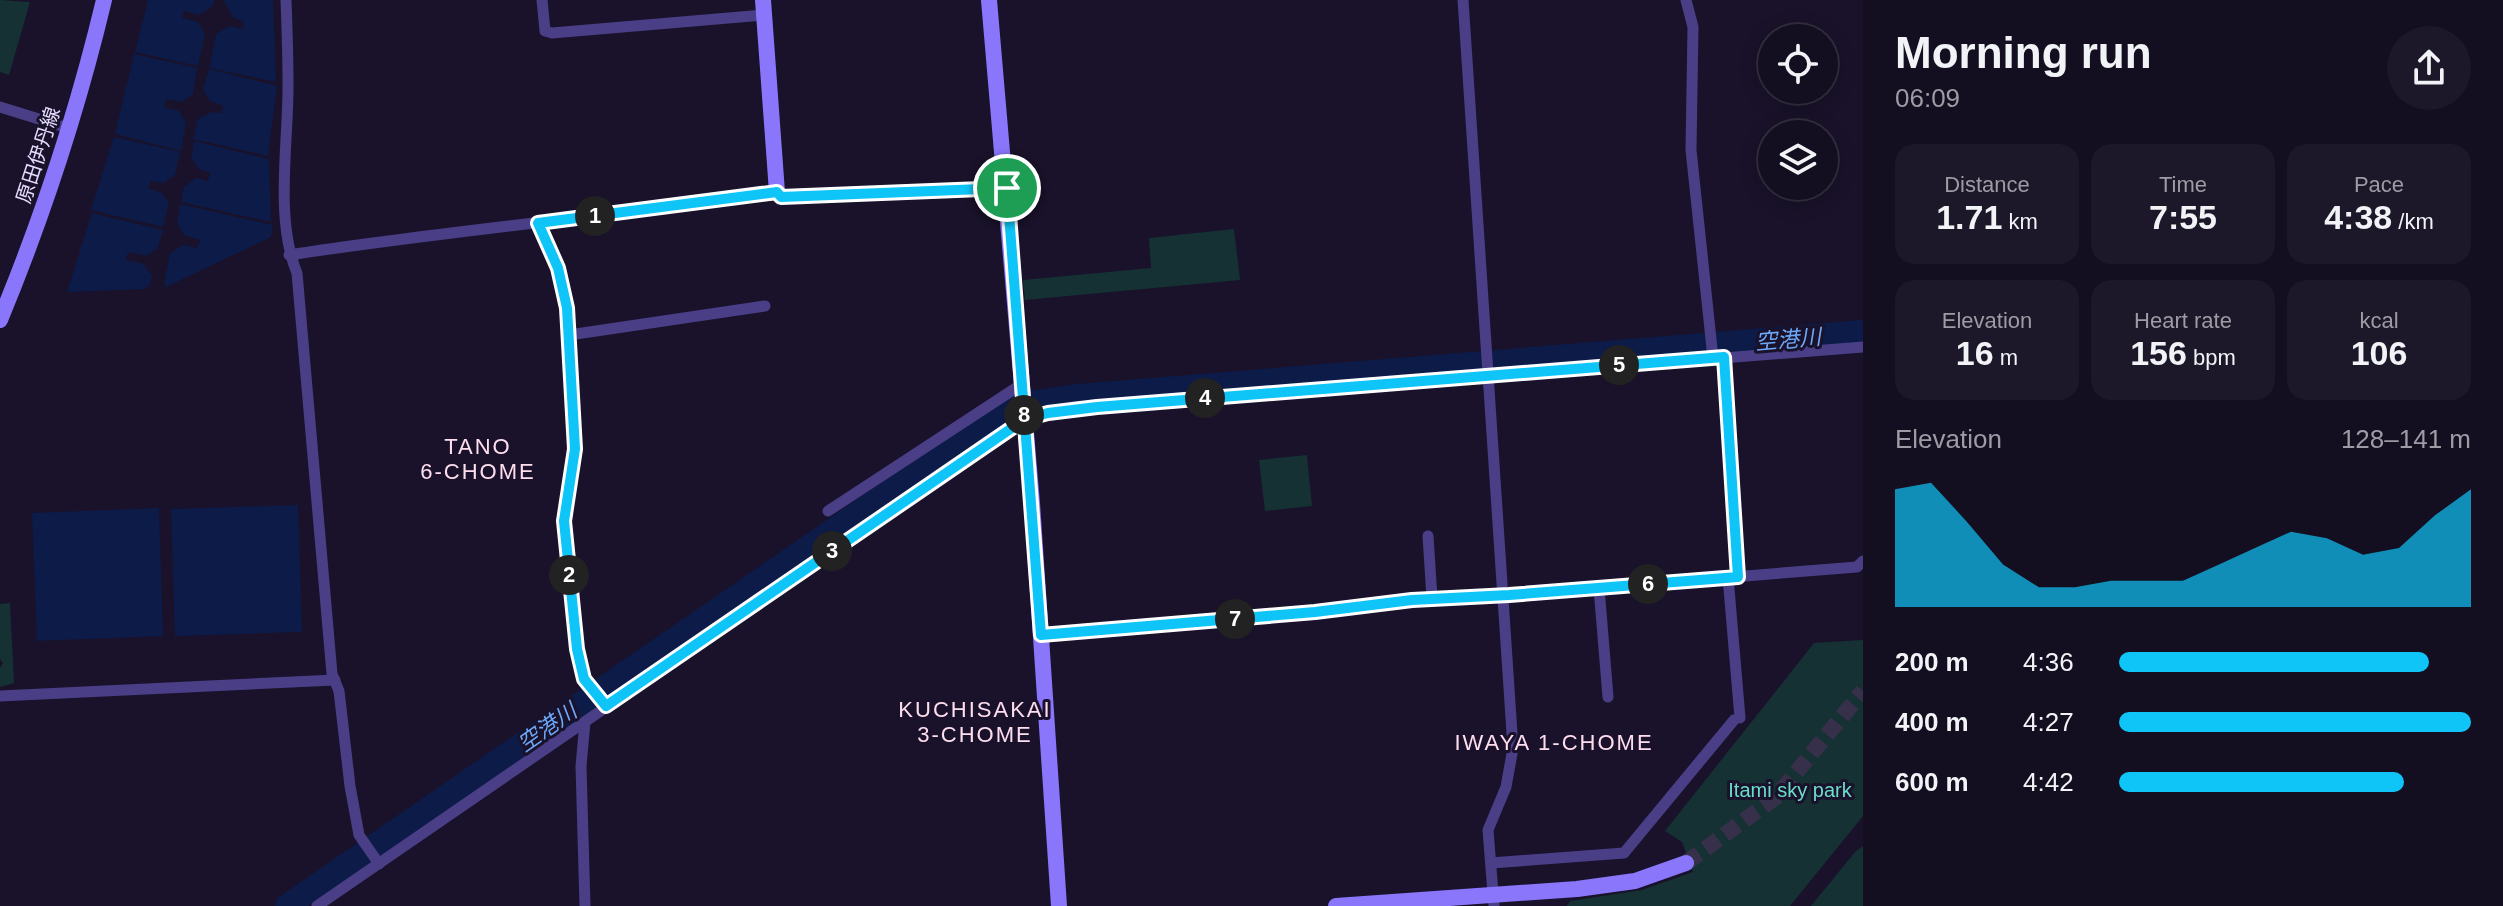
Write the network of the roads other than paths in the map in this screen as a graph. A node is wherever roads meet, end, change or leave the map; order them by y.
1 (104, 0) edge
2 (286, 0) edge
3 (542, 0) edge
4 (989, 0) edge
5 (1463, 0) edge
6 (1686, 0) edge
7 (763, 7) edge
8 (0, 107) edge
9 (68, 128) junction
10 (1007, 188) junction
11 (777, 192) junction
12 (538, 223) junction
13 (289, 255) junction
14 (765, 306) dead end
15 (0, 320) edge
16 (569, 335) junction
17 (1863, 347) edge
18 (1717, 355) junction
19 (1488, 373) junction
20 (1024, 402) junction
21 (828, 511) dead end
22 (1428, 536) dead end
23 (1863, 561) edge
24 (1733, 577) junction
25 (1599, 588) junction
26 (1504, 594) junction
27 (1432, 598) junction
28 (1041, 635) junction
29 (335, 680) junction
30 (0, 696) edge
31 (1608, 697) dead end
32 (604, 704) junction
33 (585, 722) junction
34 (377, 862) junction
35 (1491, 863) junction
36 (1686, 863) tunnel mouth
37 (1494, 900) edge
38 (317, 906) edge
39 (585, 906) edge
40 (1059, 906) edge
41 (1336, 906) edge

1 - 9 street, 原田伊丹線
2 - 13 street
3 - 7 street
4 - 10 street
5 - 19 street
6 - 18 street
7 - 11 street
8 - 9 street
9 - 15 street, 原田伊丹線
10 - 11 street
10 - 20 street
11 - 12 street
12 - 13 street
12 - 16 street
13 - 29 street
14 - 16 street
16 - 32 street
17 - 18 street
18 - 19 street
18 - 24 street
19 - 20 street
19 - 26 street
20 - 21 street
20 - 28 street
20 - 32 street
22 - 27 street
23 - 24 street
24 - 25 street
24 - 35 street
25 - 26 street
25 - 31 street
26 - 27 street
26 - 35 street
27 - 28 street
28 - 40 street
29 - 30 street
29 - 34 street
32 - 33 street
33 - 34 street
33 - 39 street
34 - 38 street
35 - 37 street
36 - 37 street
37 - 41 street

